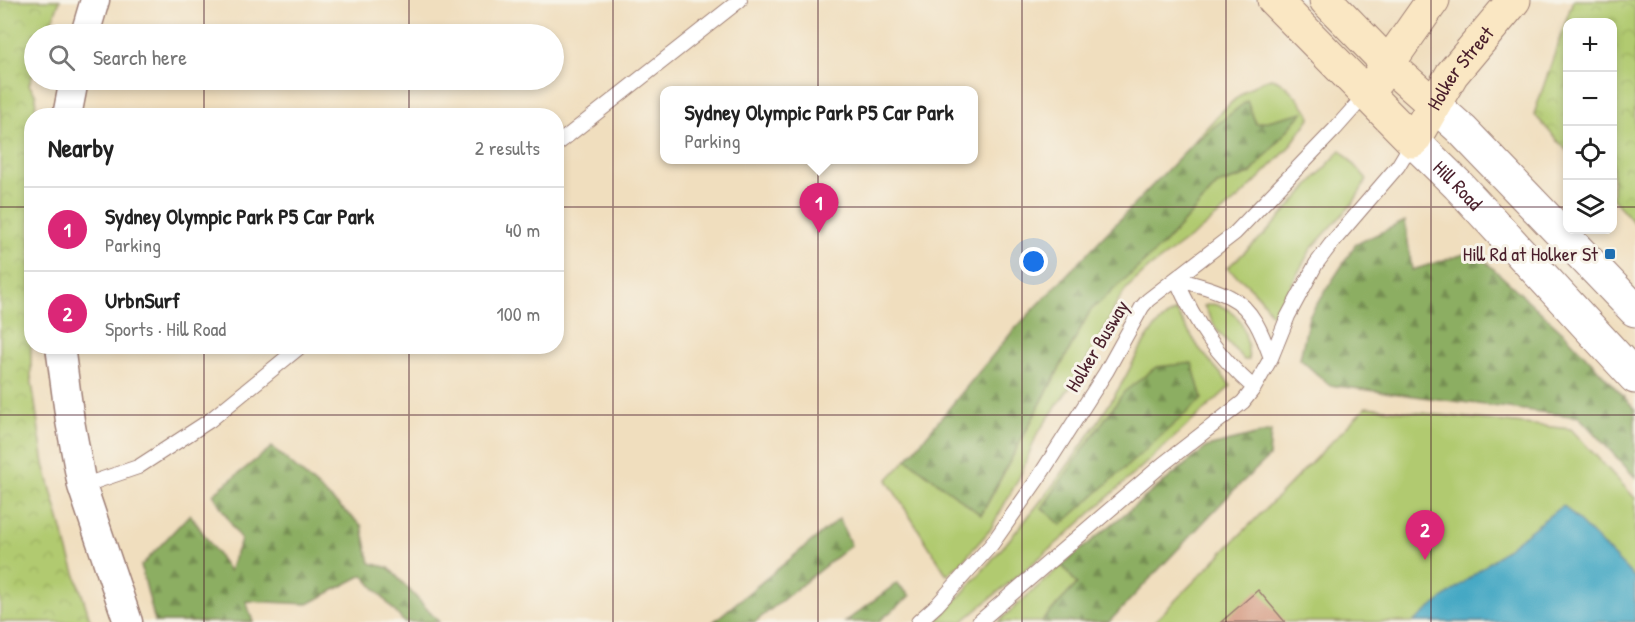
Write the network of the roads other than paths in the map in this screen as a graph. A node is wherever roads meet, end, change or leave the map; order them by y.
1 (94, 0) edge
2 (740, 0) edge
3 (1274, 0) edge
4 (1326, 0) edge
5 (1433, 0) edge
6 (1514, 0) edge
7 (88, 24) edge
8 (1389, 65) junction
9 (72, 90) edge
10 (1366, 94) junction
11 (1434, 105) junction
12 (69, 108) edge
13 (564, 139) edge
14 (1413, 141) junction
15 (1176, 279) junction
16 (1635, 310) edge
17 (61, 354) edge
18 (292, 354) edge
19 (1271, 358) junction
20 (1635, 377) edge
21 (1254, 388) junction
22 (82, 486) junction
23 (128, 622) edge
24 (918, 622) edge
25 (979, 622) edge

1 - 7 street
2 - 13 lane
3 - 10 main road, Hill Road
4 - 8 main road
5 - 8 main road
6 - 11 main road, Holker Street
8 - 10 main road
8 - 11 main road
9 - 12 street
10 - 14 main road, Hill Road
10 - 15 lane, Holker Busway
11 - 14 main road, Holker Street
11 - 16 street
14 - 19 lane
14 - 20 street, Hill Road
15 - 19 lane
15 - 21 lane
15 - 24 lane, Holker Busway
17 - 22 street
18 - 22 lane
19 - 21 lane
21 - 25 lane
22 - 23 street

